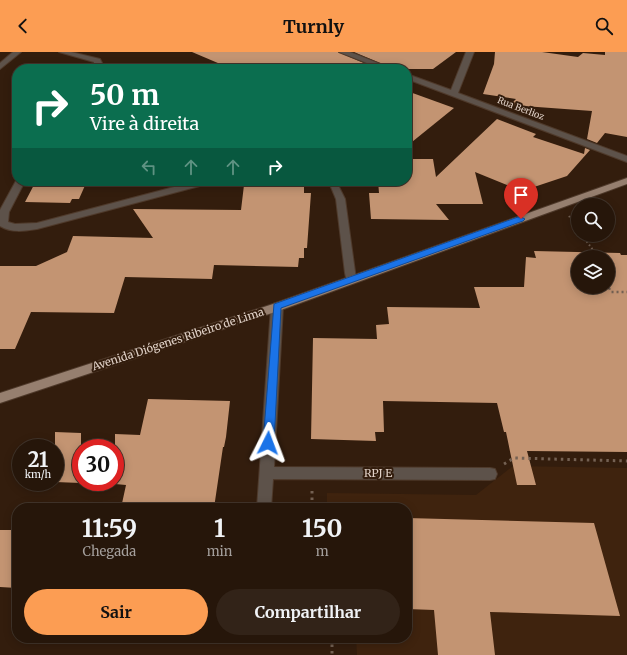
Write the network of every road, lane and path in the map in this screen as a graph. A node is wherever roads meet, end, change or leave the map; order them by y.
1 (16, 52) edge
2 (63, 52) edge
3 (343, 52) edge
4 (470, 52) edge
5 (98, 64) edge
6 (375, 64) edge
7 (0, 67) edge
8 (412, 78) edge
9 (454, 93) junction
10 (627, 159) edge
11 (627, 181) edge
12 (17, 186) edge
13 (189, 186) edge
14 (336, 186) edge
15 (351, 279) junction
16 (615, 292) edge
17 (627, 292) edge
18 (277, 306) junction
19 (0, 398) edge
20 (514, 458) dead end
21 (627, 461) edge
22 (266, 473) junction
23 (490, 474) dead end
24 (313, 485) dead end
25 (264, 503) edge
26 (312, 503) edge
27 (332, 643) edge
28 (332, 655) edge

1 - 7 street
2 - 5 street
3 - 6 street
4 - 9 street
8 - 9 street, Rua Berlioz
9 - 10 street, Rua Berlioz
11 - 15 main road, Avenida Diógenes Ribeiro de Lima
12 - 13 street
14 - 15 street
15 - 18 main road, Avenida Diógenes Ribeiro de Lima
16 - 17 path
18 - 19 main road, Avenida Diógenes Ribeiro de Lima
18 - 22 street
20 - 21 path
22 - 23 street, RPJ E
22 - 25 street
24 - 26 path
27 - 28 path

